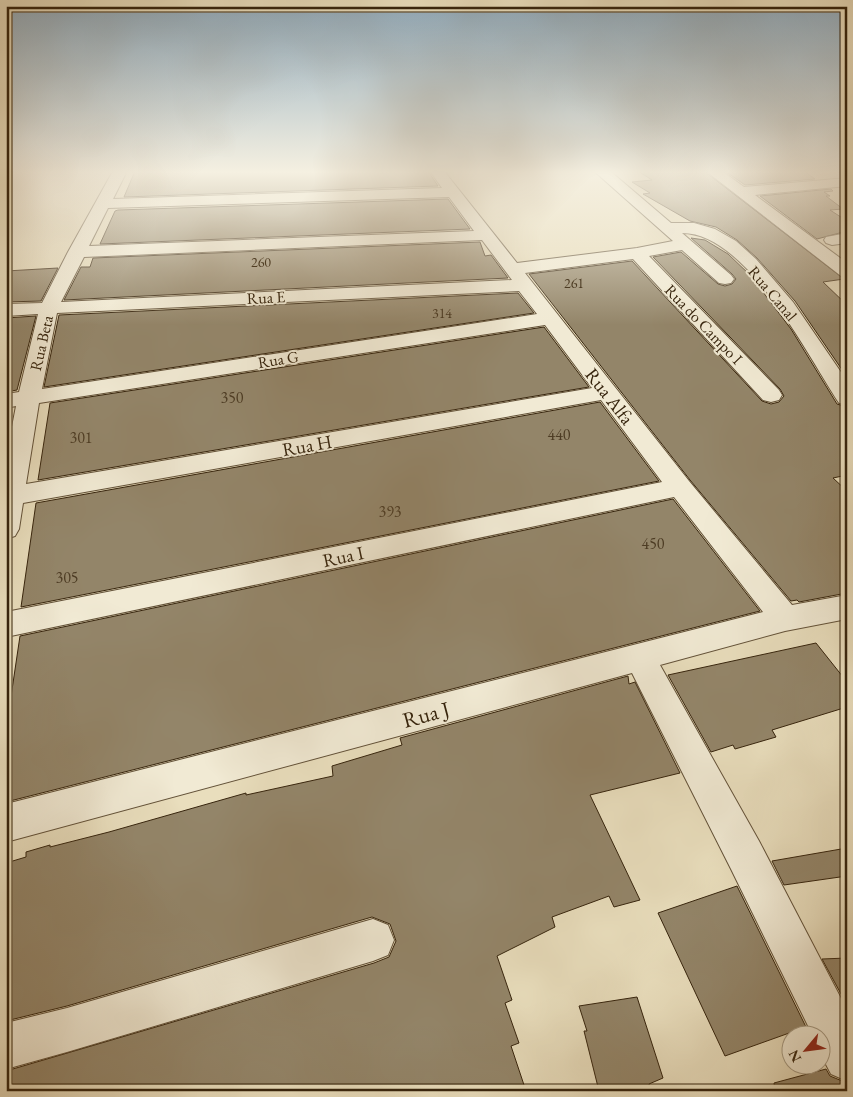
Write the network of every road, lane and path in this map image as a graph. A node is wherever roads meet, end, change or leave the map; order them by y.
1 (93, 222) edge
2 (476, 222) edge
3 (660, 222) edge
4 (781, 222) edge
5 (667, 228) junction
6 (817, 229) dead end
7 (486, 235) junction
8 (839, 239) edge
9 (685, 244) junction
10 (847, 250) edge
11 (76, 252) junction
12 (637, 253) junction
13 (847, 272) edge
14 (518, 277) junction
15 (725, 279) dead end
16 (49, 307) junction
17 (6, 310) edge
18 (550, 318) junction
19 (607, 392) junction
20 (772, 395) dead end
21 (29, 397) junction
22 (847, 398) edge
23 (6, 401) edge
24 (680, 487) junction
25 (9, 497) edge
26 (6, 529) edge
27 (847, 607) edge
28 (785, 619) junction
29 (6, 625) edge
30 (640, 658) junction
31 (6, 823) edge
32 (374, 940) dead end
33 (6, 1046) edge
34 (847, 1058) edge

1 - 11 street, Rua Beta
2 - 7 street, Rua Alfa
3 - 5 street
4 - 13 street
5 - 9 street
5 - 22 street, Rua Canal
6 - 8 street
7 - 11 street
7 - 14 street, Rua Alfa
8 - 10 street
9 - 12 street, Rua E
9 - 15 street
11 - 16 street, Rua Beta
12 - 14 street, Rua E
12 - 20 street, Rua do Campo I
14 - 16 street, Rua E
14 - 18 street, Rua Alfa
16 - 17 street, Rua E
16 - 21 street, Rua Beta
18 - 19 street, Rua Alfa
18 - 21 street, Rua G
19 - 24 street, Rua Alfa
19 - 25 street, Rua H
21 - 23 street, Rua G
21 - 25 street, Rua Beta
24 - 28 street, Rua Alfa
24 - 29 street, Rua I
25 - 26 street, Rua Beta
27 - 28 street, Rua J
28 - 30 street, Rua J
30 - 31 street, Rua J
30 - 34 street
32 - 33 street

